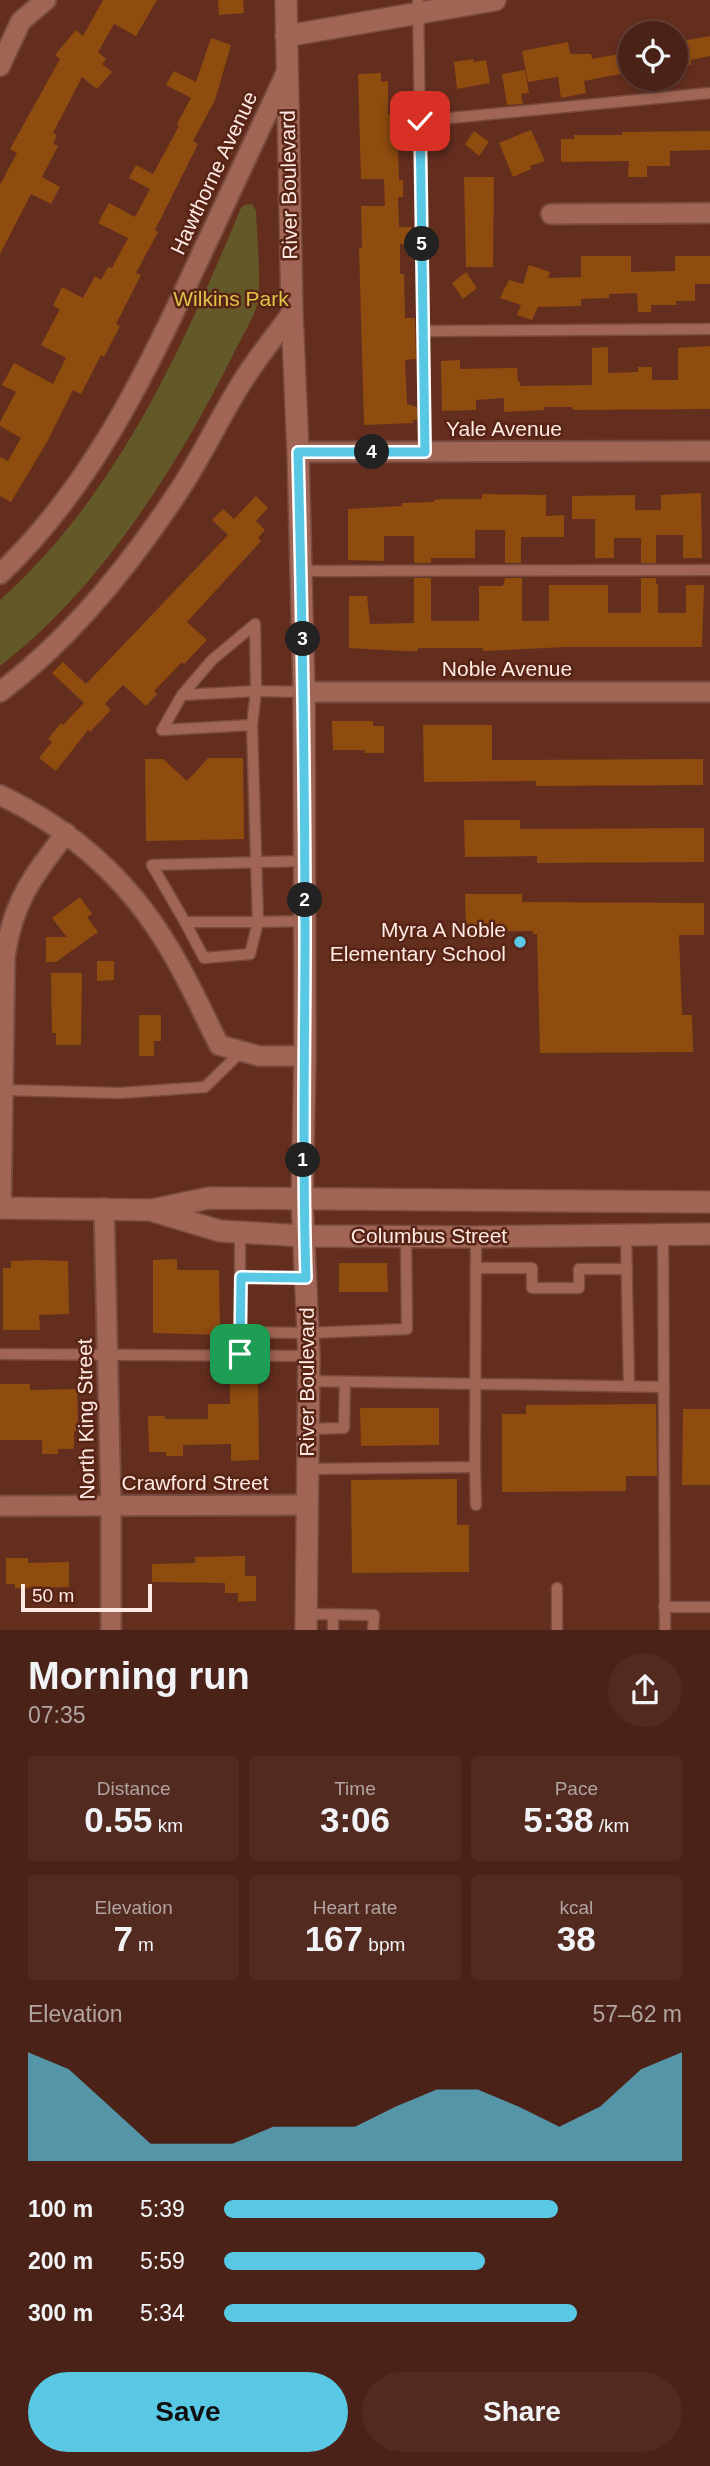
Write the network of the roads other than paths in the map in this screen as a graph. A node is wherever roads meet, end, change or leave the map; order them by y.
1 (46, 0) edge
2 (286, 0) edge
3 (495, 0) edge
4 (418, 6) edge
5 (21, 21) junction
6 (0, 36) edge
7 (286, 36) junction
8 (0, 66) edge
9 (287, 71) junction
10 (710, 93) edge
11 (420, 121) junction
12 (710, 213) edge
13 (551, 214) dead end
14 (292, 313) junction
15 (710, 329) edge
16 (423, 331) junction
17 (710, 451) edge
18 (298, 452) junction
19 (425, 452) junction
20 (710, 570) edge
21 (301, 571) junction
22 (0, 574) edge
23 (256, 691) junction
24 (710, 691) edge
25 (0, 692) edge
26 (304, 692) junction
27 (182, 695) junction
28 (252, 725) junction
29 (0, 795) edge
30 (66, 833) junction
31 (304, 861) junction
32 (256, 864) junction
33 (305, 920) junction
34 (185, 922) junction
35 (258, 922) junction
36 (243, 1051) junction
37 (305, 1056) junction
38 (2, 1090) junction
39 (302, 1200) junction
40 (710, 1202) edge
41 (1, 1208) edge
42 (104, 1208) junction
43 (150, 1210) junction
44 (240, 1233) junction
45 (663, 1234) junction
46 (710, 1234) edge
47 (626, 1235) junction
48 (304, 1236) junction
49 (406, 1236) junction
50 (476, 1237) junction
51 (476, 1268) junction
52 (626, 1269) junction
53 (241, 1277) junction
54 (306, 1278) junction
55 (240, 1332) junction
56 (308, 1333) junction
57 (107, 1353) junction
58 (0, 1354) edge
59 (240, 1354) junction
60 (309, 1356) junction
61 (309, 1381) junction
62 (345, 1382) junction
63 (476, 1384) junction
64 (629, 1386) junction
65 (664, 1387) junction
66 (308, 1429) junction
67 (475, 1467) junction
68 (307, 1469) junction
69 (306, 1505) junction
70 (476, 1505) dead end
71 (0, 1506) edge
72 (111, 1506) junction
73 (557, 1588) dead end
74 (664, 1607) junction
75 (710, 1607) edge
76 (333, 1614) junction
77 (306, 1622) edge
78 (111, 1629) edge
79 (333, 1629) edge
80 (373, 1629) edge
81 (557, 1629) edge
82 (664, 1629) edge

1 - 5 street
2 - 7 main road, River Boulevard
3 - 4 main road
4 - 7 main road
4 - 11 lane
5 - 6 street
5 - 8 street
7 - 9 main road, River Boulevard
9 - 14 main road, River Boulevard
9 - 22 street, Hawthorne Avenue
10 - 11 lane
11 - 16 lane
12 - 13 street
14 - 18 main road, River Boulevard
14 - 25 street
15 - 16 lane
16 - 19 lane
17 - 19 street, Yale Avenue
18 - 19 street, Yale Avenue
18 - 21 main road, River Boulevard
20 - 21 lane
21 - 26 main road, River Boulevard
23 - 26 lane
23 - 27 lane
23 - 27 lane
23 - 28 lane
24 - 26 street, Noble Avenue
26 - 31 main road, River Boulevard
27 - 28 lane
28 - 32 lane
29 - 30 street
30 - 36 street
30 - 38 street
31 - 32 lane
31 - 33 main road, River Boulevard
32 - 34 lane
32 - 35 lane
33 - 35 lane
33 - 37 main road, River Boulevard
34 - 35 lane
34 - 35 lane
36 - 37 street
36 - 38 lane
37 - 39 main road, River Boulevard
38 - 41 street
39 - 40 main road, Columbus Street
39 - 43 main road, Columbus Street
39 - 48 main road, River Boulevard
41 - 42 main road, Columbus Street
42 - 43 main road, Columbus Street
42 - 57 street, North King Street
43 - 44 main road, Columbus Street
44 - 48 main road, Columbus Street
44 - 53 lane
45 - 46 main road, Columbus Street
45 - 47 main road, Columbus Street
45 - 65 lane
47 - 50 main road, Columbus Street
47 - 52 lane
48 - 49 main road, Columbus Street
48 - 54 main road, River Boulevard
49 - 50 main road, Columbus Street
49 - 56 lane
50 - 51 lane
51 - 52 lane
51 - 63 lane
52 - 64 lane
53 - 54 lane
53 - 55 lane
54 - 56 main road, River Boulevard
55 - 56 lane
55 - 59 lane
56 - 60 main road, River Boulevard
57 - 58 lane
57 - 59 lane
57 - 72 street, North King Street
59 - 60 lane
60 - 61 main road, River Boulevard
61 - 62 lane
61 - 66 main road, River Boulevard
62 - 63 lane
62 - 66 lane
63 - 64 lane
63 - 67 lane
64 - 65 lane
65 - 74 lane
66 - 68 main road, River Boulevard
67 - 68 lane
67 - 70 lane
68 - 69 main road, River Boulevard
69 - 72 street, Crawford Street
69 - 77 main road, River Boulevard
71 - 72 street, Crawford Street
72 - 78 street, North King Street
73 - 81 lane
74 - 75 lane
74 - 82 lane
76 - 77 lane
76 - 79 lane
76 - 80 lane

